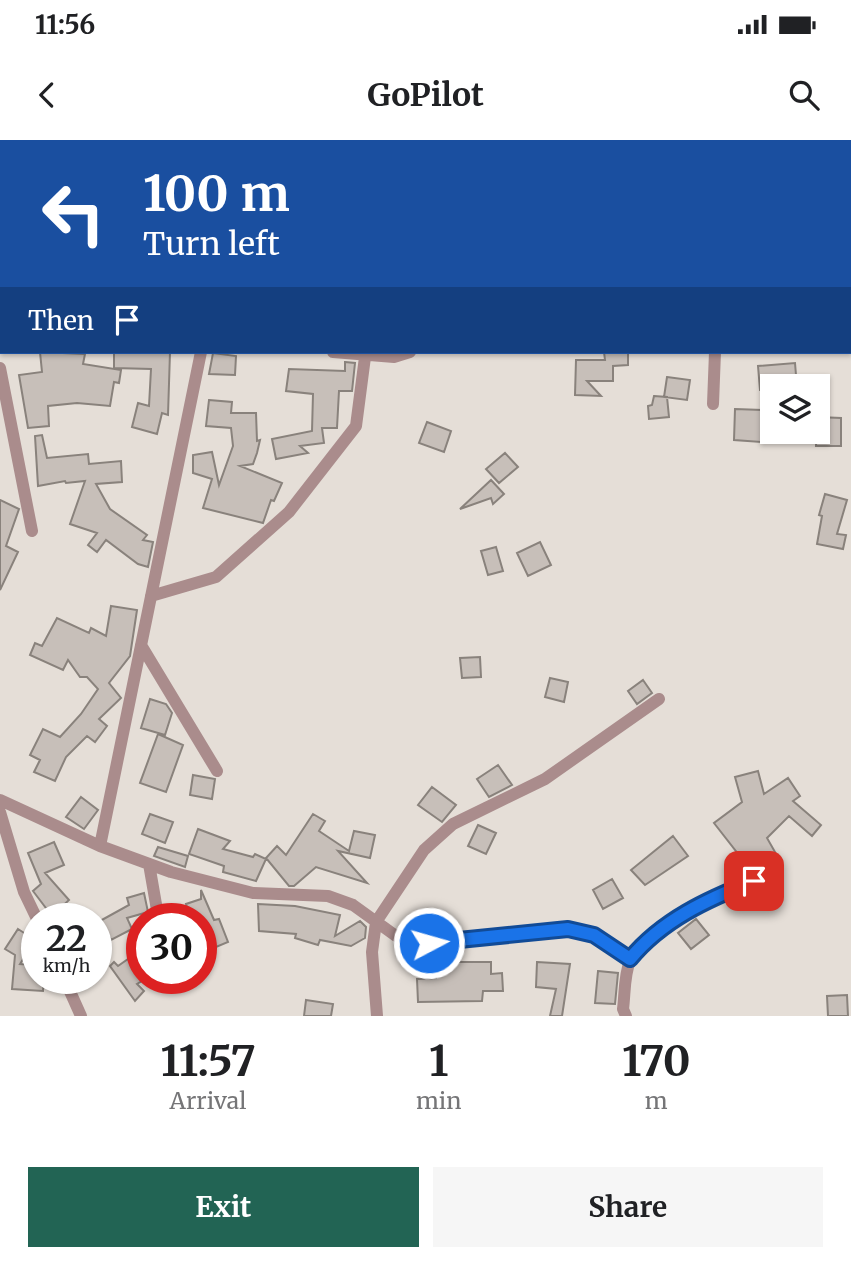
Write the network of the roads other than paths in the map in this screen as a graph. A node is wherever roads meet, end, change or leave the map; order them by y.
1 (201, 354) edge
2 (346, 354) edge
3 (405, 354) edge
4 (715, 354) edge
5 (365, 357) junction
6 (0, 368) edge
7 (713, 404) dead end
8 (5, 428) edge
9 (32, 531) dead end
10 (152, 596) junction
11 (141, 645) junction
12 (659, 699) dead end
13 (217, 771) dead end
14 (0, 800) edge
15 (0, 812) edge
16 (100, 846) junction
17 (149, 864) junction
18 (775, 872) dead end
19 (29, 903) edge
20 (157, 903) edge
21 (376, 922) junction
22 (630, 959) junction
23 (71, 994) edge
24 (620, 1014) edge
25 (81, 1016) edge
26 (377, 1016) edge

1 - 10 street
2 - 5 street
3 - 5 street
4 - 7 street
5 - 10 street
6 - 8 street
8 - 9 street
10 - 11 street
11 - 13 street
11 - 16 street
12 - 21 street
14 - 16 street
15 - 19 street
16 - 17 street
17 - 20 street
17 - 21 street
18 - 22 street
21 - 22 street
21 - 26 street
22 - 24 street
23 - 25 street

